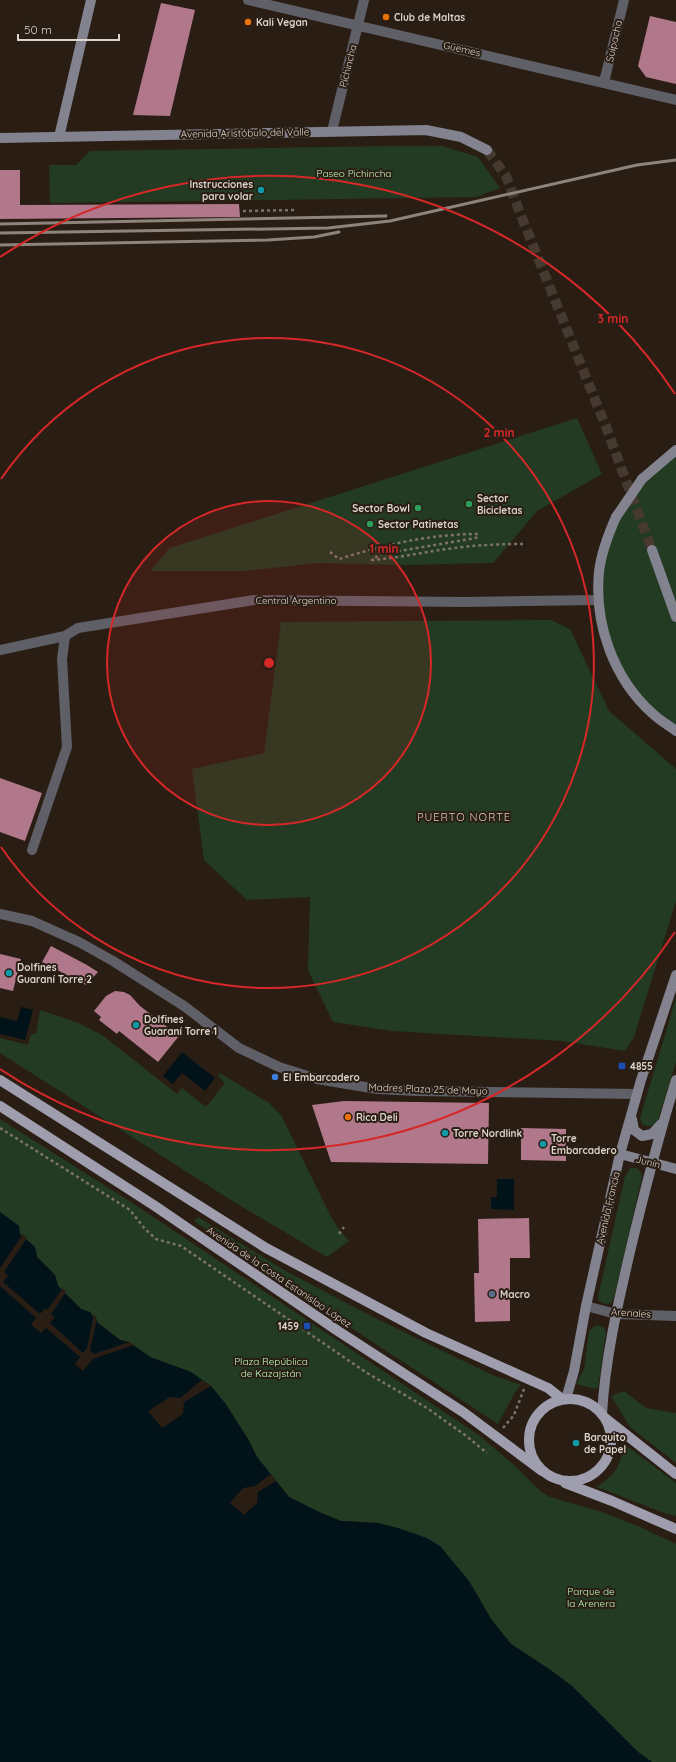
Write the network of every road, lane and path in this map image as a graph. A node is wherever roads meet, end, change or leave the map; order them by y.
1 (91, 0) edge
2 (248, 0) edge
3 (364, 0) edge
4 (624, 0) edge
5 (358, 25) junction
6 (604, 82) junction
7 (676, 100) edge
8 (332, 131) junction
9 (59, 137) junction
10 (0, 138) edge
11 (487, 150) tunnel mouth
12 (295, 210) dead end
13 (243, 211) dead end
14 (676, 450) edge
15 (523, 544) dead end
16 (652, 550) tunnel mouth
17 (330, 552) dead end
18 (598, 600) junction
19 (676, 616) edge
20 (65, 636) junction
21 (0, 650) edge
22 (676, 731) edge
23 (32, 850) dead end
24 (0, 914) edge
25 (676, 975) edge
26 (0, 1080) edge
27 (676, 1080) edge
28 (637, 1094) junction
29 (0, 1106) edge
30 (631, 1113) junction
31 (664, 1121) junction
32 (0, 1128) edge
33 (620, 1154) junction
34 (651, 1162) junction
35 (676, 1169) edge
36 (344, 1227) dead end
37 (339, 1234) dead end
38 (586, 1306) junction
39 (616, 1314) junction
40 (676, 1316) edge
41 (525, 1386) dead end
42 (564, 1399) junction
43 (604, 1416) junction
44 (503, 1428) dead end
45 (487, 1452) dead end
46 (542, 1472) junction
47 (676, 1474) edge
48 (554, 1479) junction
49 (676, 1529) edge

1 - 9 main road
2 - 5 street, Güemes
3 - 5 street, Pichincha
4 - 6 street, Suipacha
5 - 6 street, Güemes
5 - 8 street, Pichincha
6 - 7 street, Güemes
8 - 9 main road, Avenida Aristóbulo del Valle
8 - 11 main road, Avenida Aristóbulo del Valle
9 - 10 main road, Avenida Aristóbulo del Valle
12 - 13 path
14 - 18 main road, bridge
15 - 17 path
16 - 19 main road
18 - 20 street, Central Argentino
18 - 22 main road
20 - 21 street, Central Argentino
20 - 23 street
24 - 28 street, Madres Plaza 25 de Mayo
25 - 28 main road, Avenida Francia
26 - 42 main road, Avenida de la Costa Estanislao López
27 - 31 main road
28 - 30 main road, Avenida Francia
29 - 46 main road, Avenida de la Costa Estanislao López
30 - 31 main road
30 - 33 main road, Avenida Francia
31 - 34 main road
32 - 45 path
33 - 34 main road, Junín
33 - 38 main road, Avenida Francia
34 - 35 main road, Junín
34 - 39 main road
36 - 37 path
38 - 39 street, Arenales
38 - 42 main road, Avenida Francia
39 - 40 street, Arenales
39 - 43 main road
41 - 44 path
42 - 43 main road
42 - 46 main road
43 - 47 main road
43 - 48 main road
46 - 48 main road
48 - 49 main road

